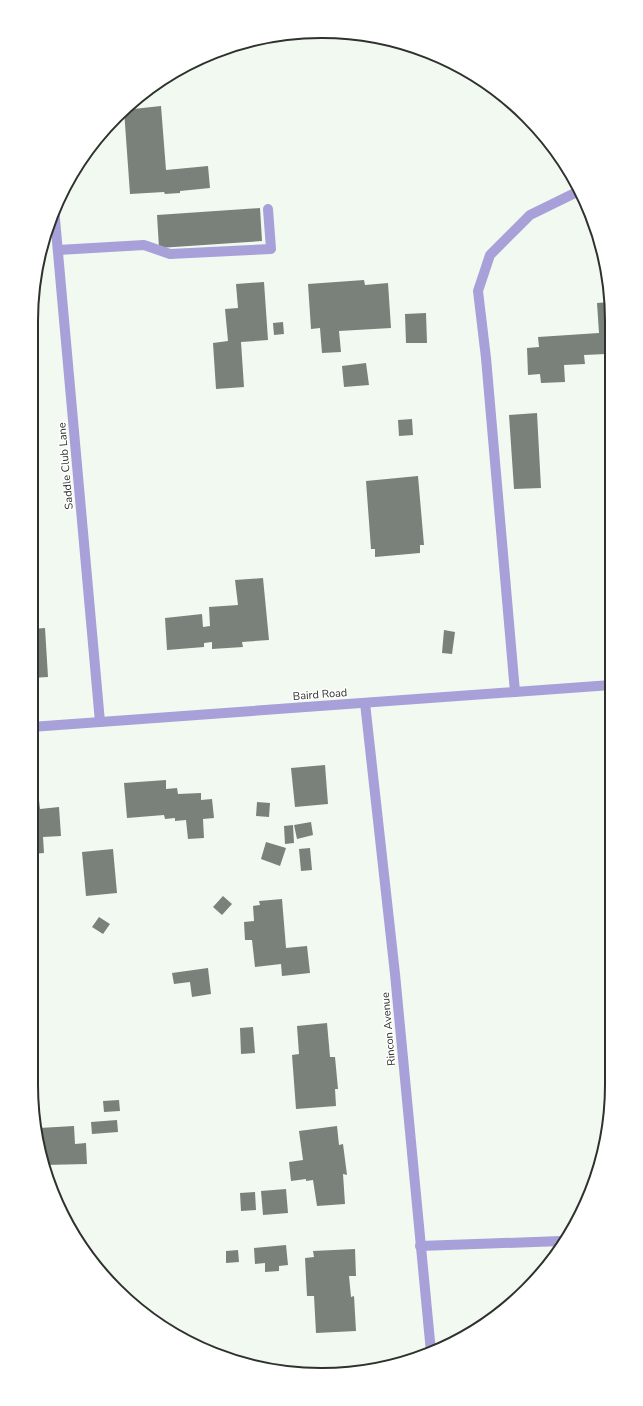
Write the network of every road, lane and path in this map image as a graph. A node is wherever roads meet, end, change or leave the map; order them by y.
1 (574, 193) edge
2 (268, 210) dead end
3 (56, 224) edge
4 (58, 250) junction
5 (605, 685) edge
6 (515, 692) junction
7 (365, 703) junction
8 (100, 722) junction
9 (38, 726) edge
10 (558, 1241) edge
11 (420, 1246) junction
12 (430, 1346) edge

1 - 6 street
2 - 4 street
3 - 4 street, Saddle Club Lane
4 - 8 street, Saddle Club Lane
5 - 6 street, Baird Road
6 - 7 street, Baird Road
7 - 8 street, Baird Road
7 - 11 street, Rincon Avenue
8 - 9 street, Baird Road
10 - 11 street
11 - 12 street, Rincon Avenue

